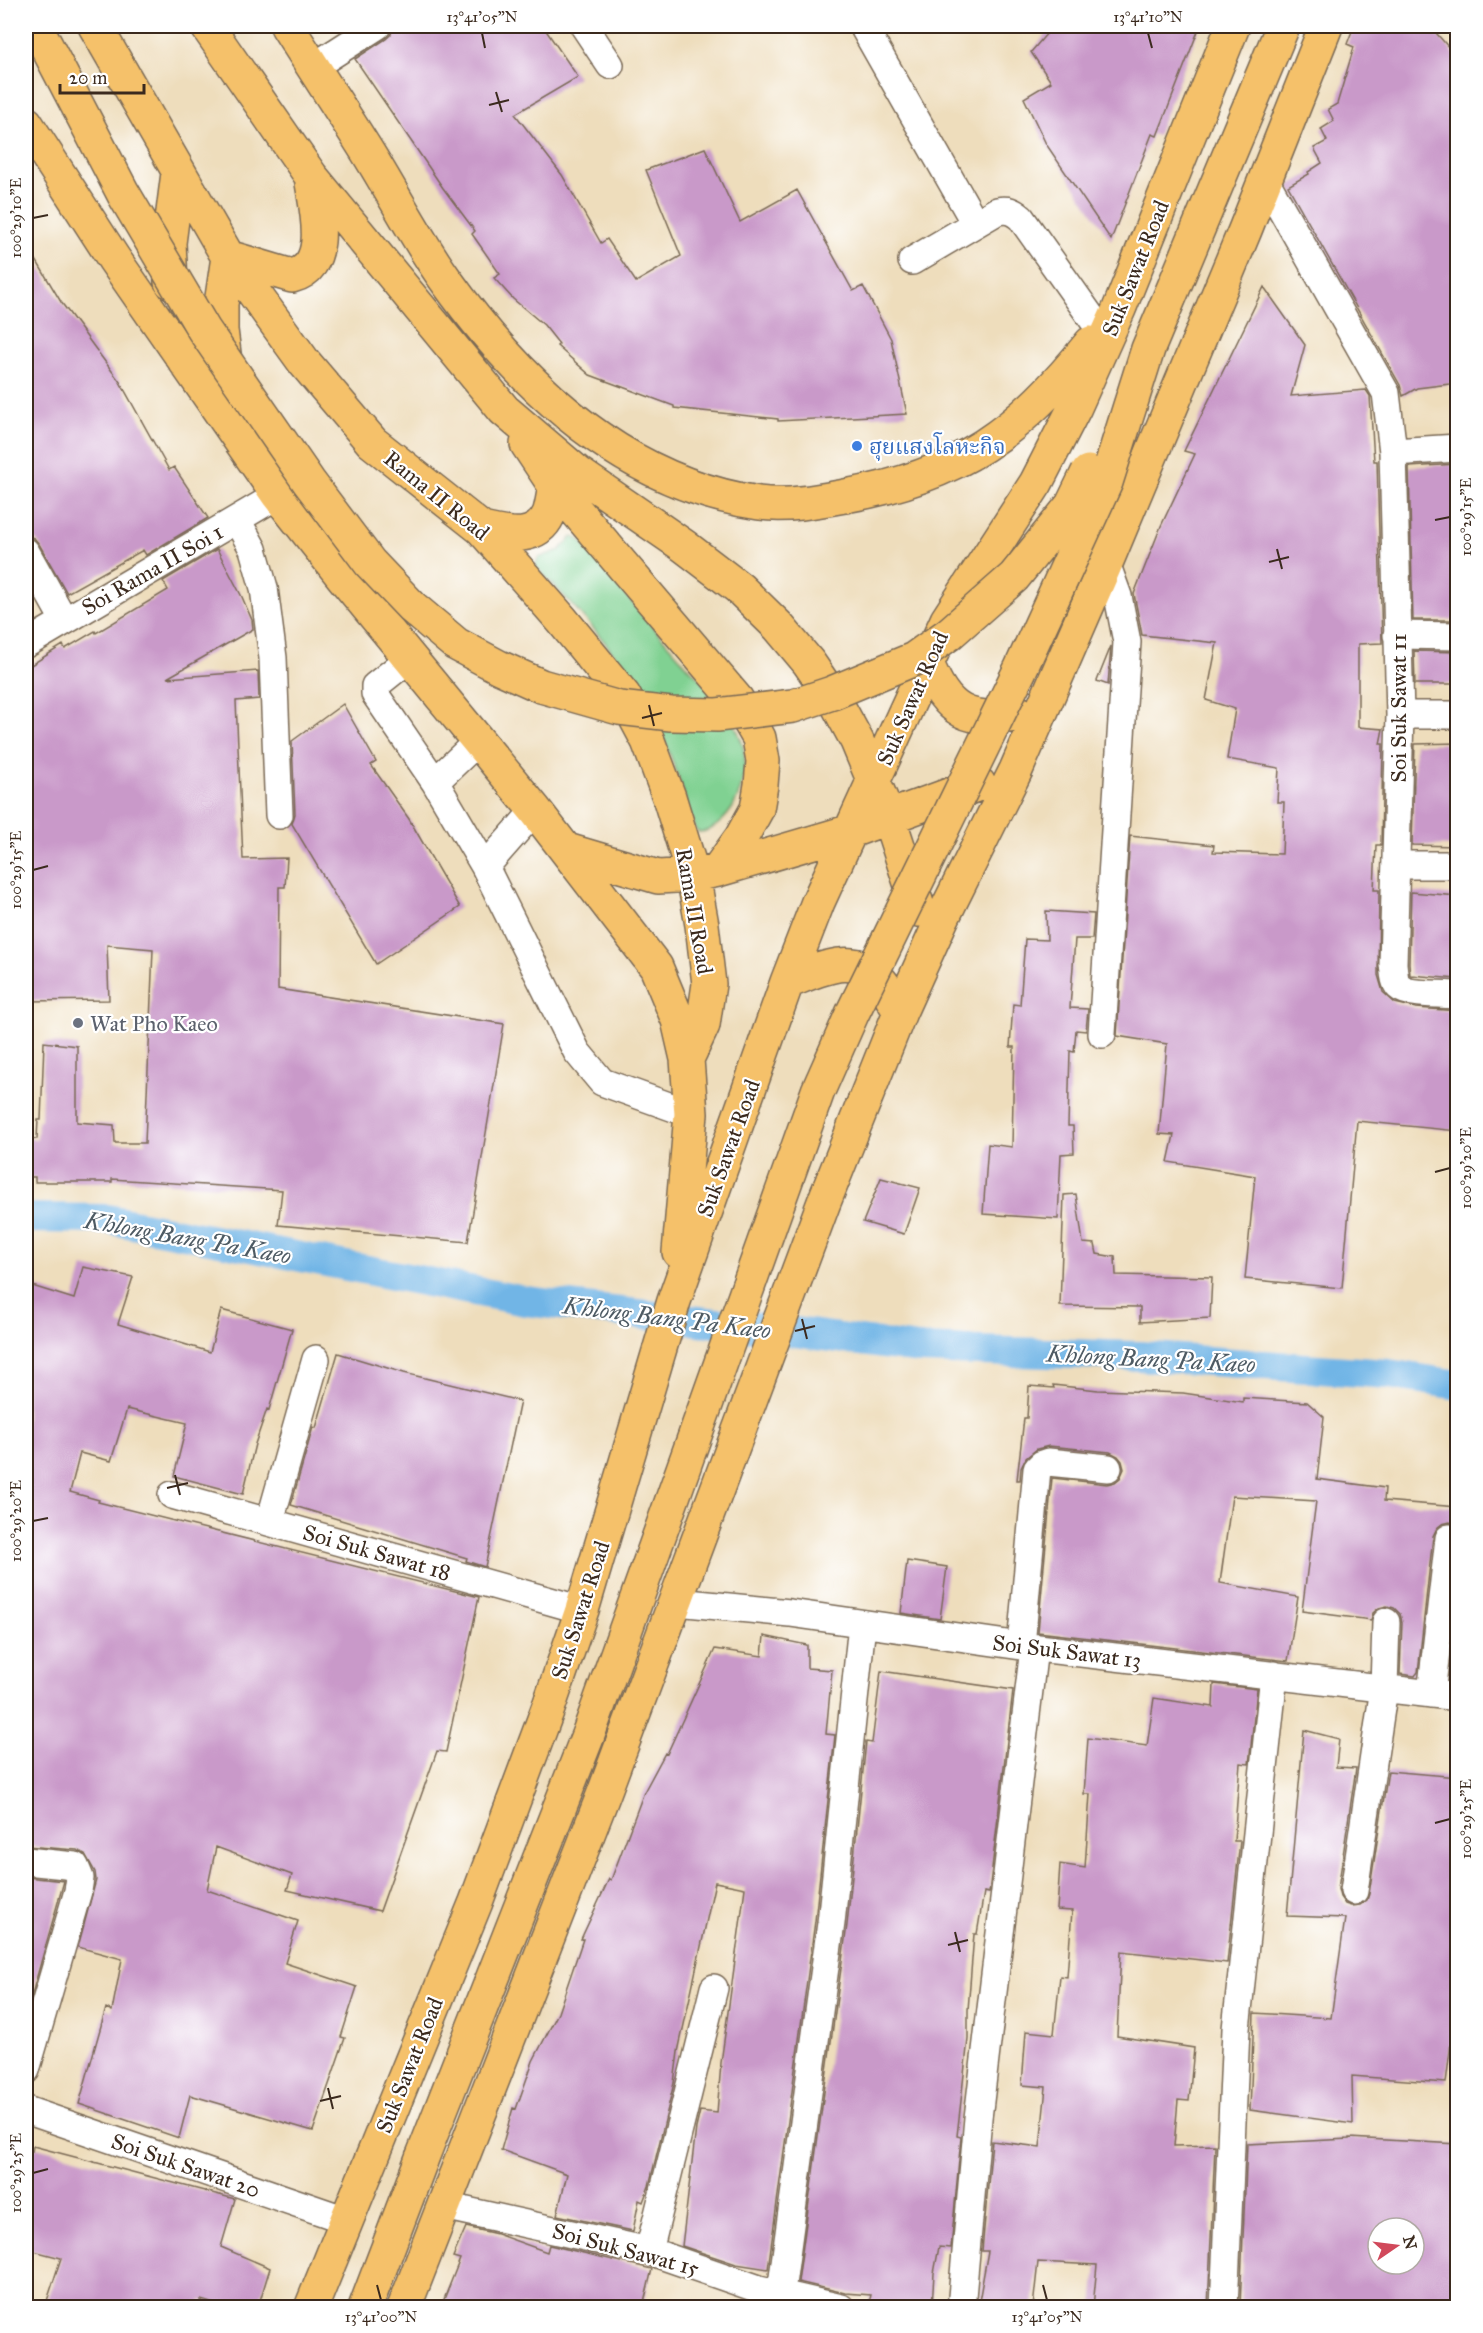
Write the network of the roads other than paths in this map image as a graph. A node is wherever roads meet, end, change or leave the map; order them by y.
1 (36, 26) edge
2 (95, 26) edge
3 (207, 26) edge
4 (287, 26) edge
5 (377, 26) edge
6 (584, 26) edge
7 (863, 26) edge
8 (1233, 26) edge
9 (1283, 26) edge
10 (1326, 26) edge
11 (609, 65) dead end
12 (313, 67) junction
13 (26, 123) edge
14 (178, 173) junction
15 (311, 176) junction
16 (1264, 178) junction
17 (975, 223) junction
18 (228, 257) junction
19 (912, 261) dead end
20 (1110, 320) junction
21 (1148, 349) junction
22 (190, 368) junction
23 (504, 410) junction
24 (1458, 448) edge
25 (247, 450) junction
26 (618, 452) junction
27 (1393, 453) junction
28 (555, 486) junction
29 (278, 495) junction
30 (237, 520) junction
31 (482, 529) junction
32 (26, 552) edge
33 (1106, 563) junction
34 (64, 620) junction
35 (1397, 635) junction
36 (1458, 636) edge
37 (26, 644) edge
38 (410, 658) junction
39 (927, 663) junction
40 (1041, 710) junction
41 (1400, 715) junction
42 (1458, 715) edge
43 (479, 740) junction
44 (1016, 770) junction
45 (874, 781) junction
46 (435, 782) junction
47 (535, 810) junction
48 (279, 815) dead end
49 (890, 818) junction
50 (852, 831) junction
51 (567, 850) junction
52 (1396, 865) junction
53 (1458, 865) edge
54 (485, 867) junction
55 (705, 873) junction
56 (925, 956) junction
57 (787, 982) junction
58 (1458, 994) edge
59 (900, 1012) junction
60 (1102, 1034) dead end
61 (687, 1059) junction
62 (691, 1114) junction
63 (674, 1301) junction
64 (316, 1359) dead end
65 (1108, 1468) dead end
66 (172, 1495) dead end
67 (270, 1521) junction
68 (1449, 1538) dead end
69 (676, 1602) junction
70 (582, 1610) junction
71 (1386, 1622) dead end
72 (862, 1624) junction
73 (1028, 1647) junction
74 (1274, 1675) junction
75 (1384, 1688) junction
76 (1431, 1694) junction
77 (1458, 1697) edge
78 (26, 1861) edge
79 (1354, 1891) dead end
80 (714, 1988) dead end
81 (26, 2070) edge
82 (26, 2110) edge
83 (444, 2206) junction
84 (346, 2220) junction
85 (649, 2251) junction
86 (781, 2292) junction
87 (828, 2306) edge
88 (311, 2307) edge
89 (364, 2307) edge
90 (404, 2307) edge
91 (961, 2307) edge
92 (1224, 2307) edge

1 - 21 main road, bridge
2 - 14 main road, Rama II Road
3 - 15 main road
4 - 12 main road
5 - 12 street
6 - 11 street
7 - 17 street
8 - 20 main road, Suk Sawat Road
9 - 21 main road, bridge
10 - 16 main road
12 - 26 main road
13 - 22 main road, Rama II Road
14 - 18 main road, Rama II Road
14 - 22 main road
15 - 18 main road
15 - 23 main road
16 - 27 street, Soi Suk Sawat 11
16 - 33 main road
17 - 19 street
17 - 20 street
18 - 25 main road
18 - 31 main road, Rama II Road
20 - 26 main road
20 - 39 main road, Suk Sawat Road
21 - 89 main road, bridge
22 - 25 main road, Rama II Road
23 - 26 main road
23 - 28 main road
23 - 45 main road
24 - 27 street
25 - 29 main road, Rama II Road
27 - 35 street, Soi Suk Sawat 11
28 - 31 main road
28 - 55 main road
29 - 30 street, Soi Rama II Soi 1
29 - 38 main road, Rama II Road
30 - 34 street, Soi Rama II Soi 1
30 - 48 street
31 - 55 main road, Rama II Road
32 - 34 street
33 - 40 main road
33 - 60 street
34 - 37 street, Soi Rama II Soi 1
35 - 36 street
35 - 41 street, Soi Suk Sawat 11
38 - 43 main road, Rama II Road
38 - 46 street
39 - 40 main road
39 - 45 main road, Suk Sawat Road
40 - 44 main road
41 - 42 street
41 - 52 street, Soi Suk Sawat 11
43 - 46 street
43 - 47 main road, Rama II Road
44 - 49 main road
44 - 56 main road
45 - 49 main road
45 - 50 main road, Suk Sawat Road
46 - 54 street
47 - 51 main road, Rama II Road
47 - 54 street
49 - 50 main road
49 - 56 main road
50 - 55 main road
50 - 57 main road, Suk Sawat Road
51 - 55 main road
51 - 61 main road, Rama II Road
52 - 53 street
52 - 58 street, Soi Suk Sawat 11
54 - 62 street
55 - 61 main road, Rama II Road
56 - 59 main road
57 - 59 main road
57 - 63 main road, Suk Sawat Road
59 - 69 main road
61 - 62 main road, Rama II Road
62 - 63 main road, Rama II Road
63 - 70 main road, Suk Sawat Road
64 - 67 street
65 - 73 street
66 - 67 street, Soi Suk Sawat 18
67 - 70 street, Soi Suk Sawat 18
68 - 76 street
69 - 72 street, Soi Suk Sawat 13
69 - 83 main road
70 - 84 main road, Suk Sawat Road
71 - 75 street
72 - 73 street, Soi Suk Sawat 13
72 - 86 street
73 - 74 street, Soi Suk Sawat 13
73 - 91 street
74 - 75 street, Soi Suk Sawat 13
74 - 92 street
75 - 76 street, Soi Suk Sawat 13
75 - 79 street
76 - 77 street, Soi Suk Sawat 13
78 - 81 street
80 - 85 street
82 - 84 street, Soi Suk Sawat 20
83 - 85 street, Soi Suk Sawat 15
83 - 90 main road
84 - 88 main road, Suk Sawat Road
85 - 86 street, Soi Suk Sawat 15
86 - 87 street, Soi Suk Sawat 15

